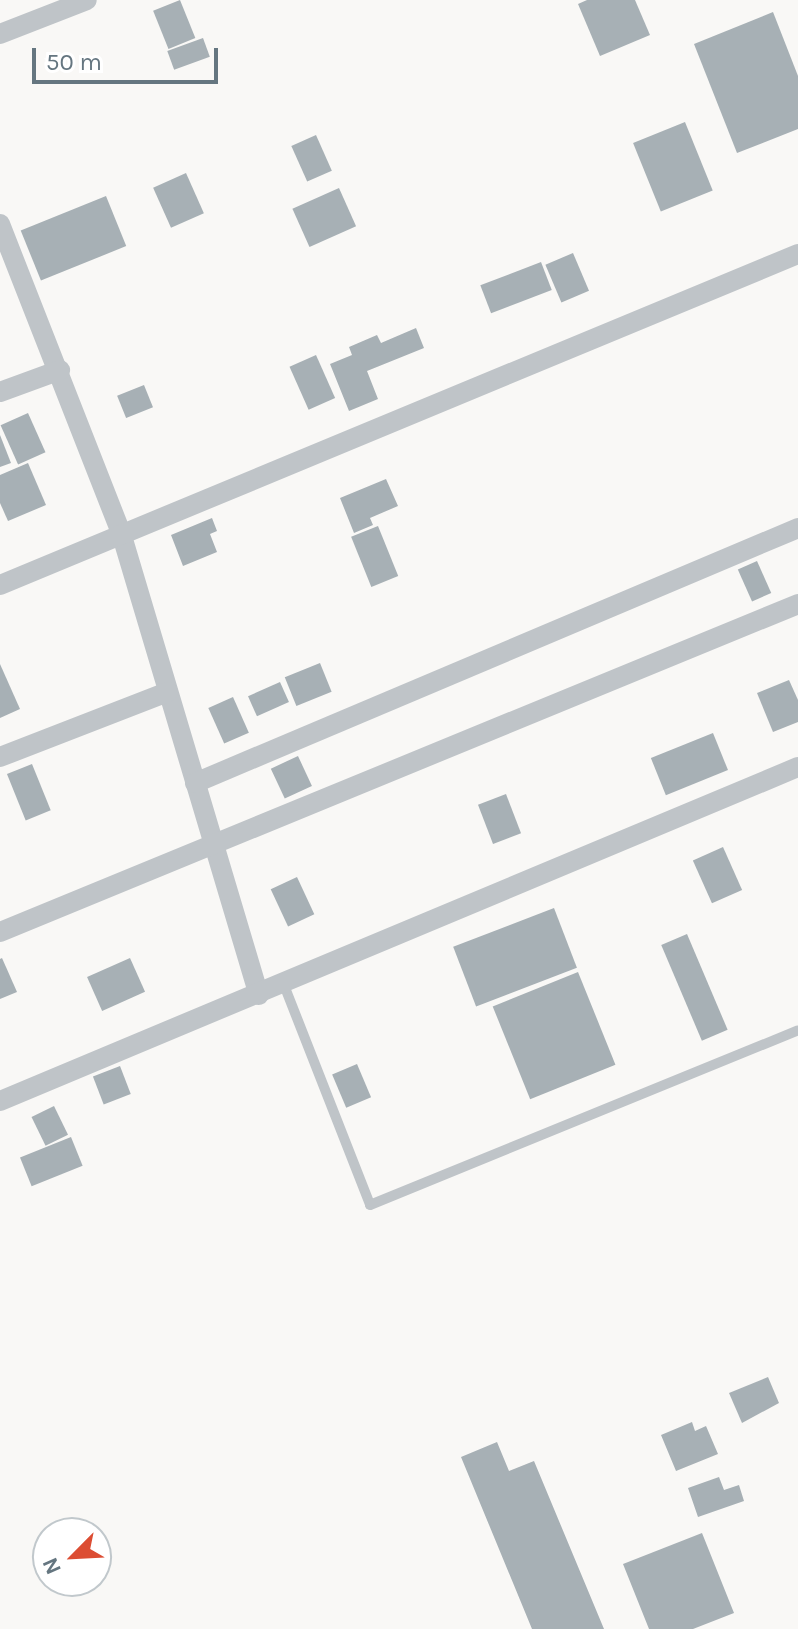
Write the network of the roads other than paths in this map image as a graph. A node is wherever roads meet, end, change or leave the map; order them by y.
1 (87, 0) edge
2 (0, 34) edge
3 (0, 224) edge
4 (798, 254) edge
5 (60, 370) junction
6 (0, 392) edge
7 (798, 528) edge
8 (122, 536) junction
9 (0, 585) edge
10 (798, 604) edge
11 (168, 692) junction
12 (0, 757) edge
13 (798, 767) edge
14 (195, 783) junction
15 (215, 846) junction
16 (0, 932) edge
17 (284, 985) junction
18 (259, 995) junction
19 (798, 1030) edge
20 (0, 1101) edge

1 - 2 street
3 - 5 street
4 - 8 street
5 - 6 street
5 - 8 street
7 - 14 street
8 - 9 street
8 - 11 street
10 - 15 street
11 - 12 street
11 - 14 street
13 - 17 street
14 - 15 street
15 - 16 street
15 - 18 street
17 - 18 street
17 - 19 lane
18 - 20 street

